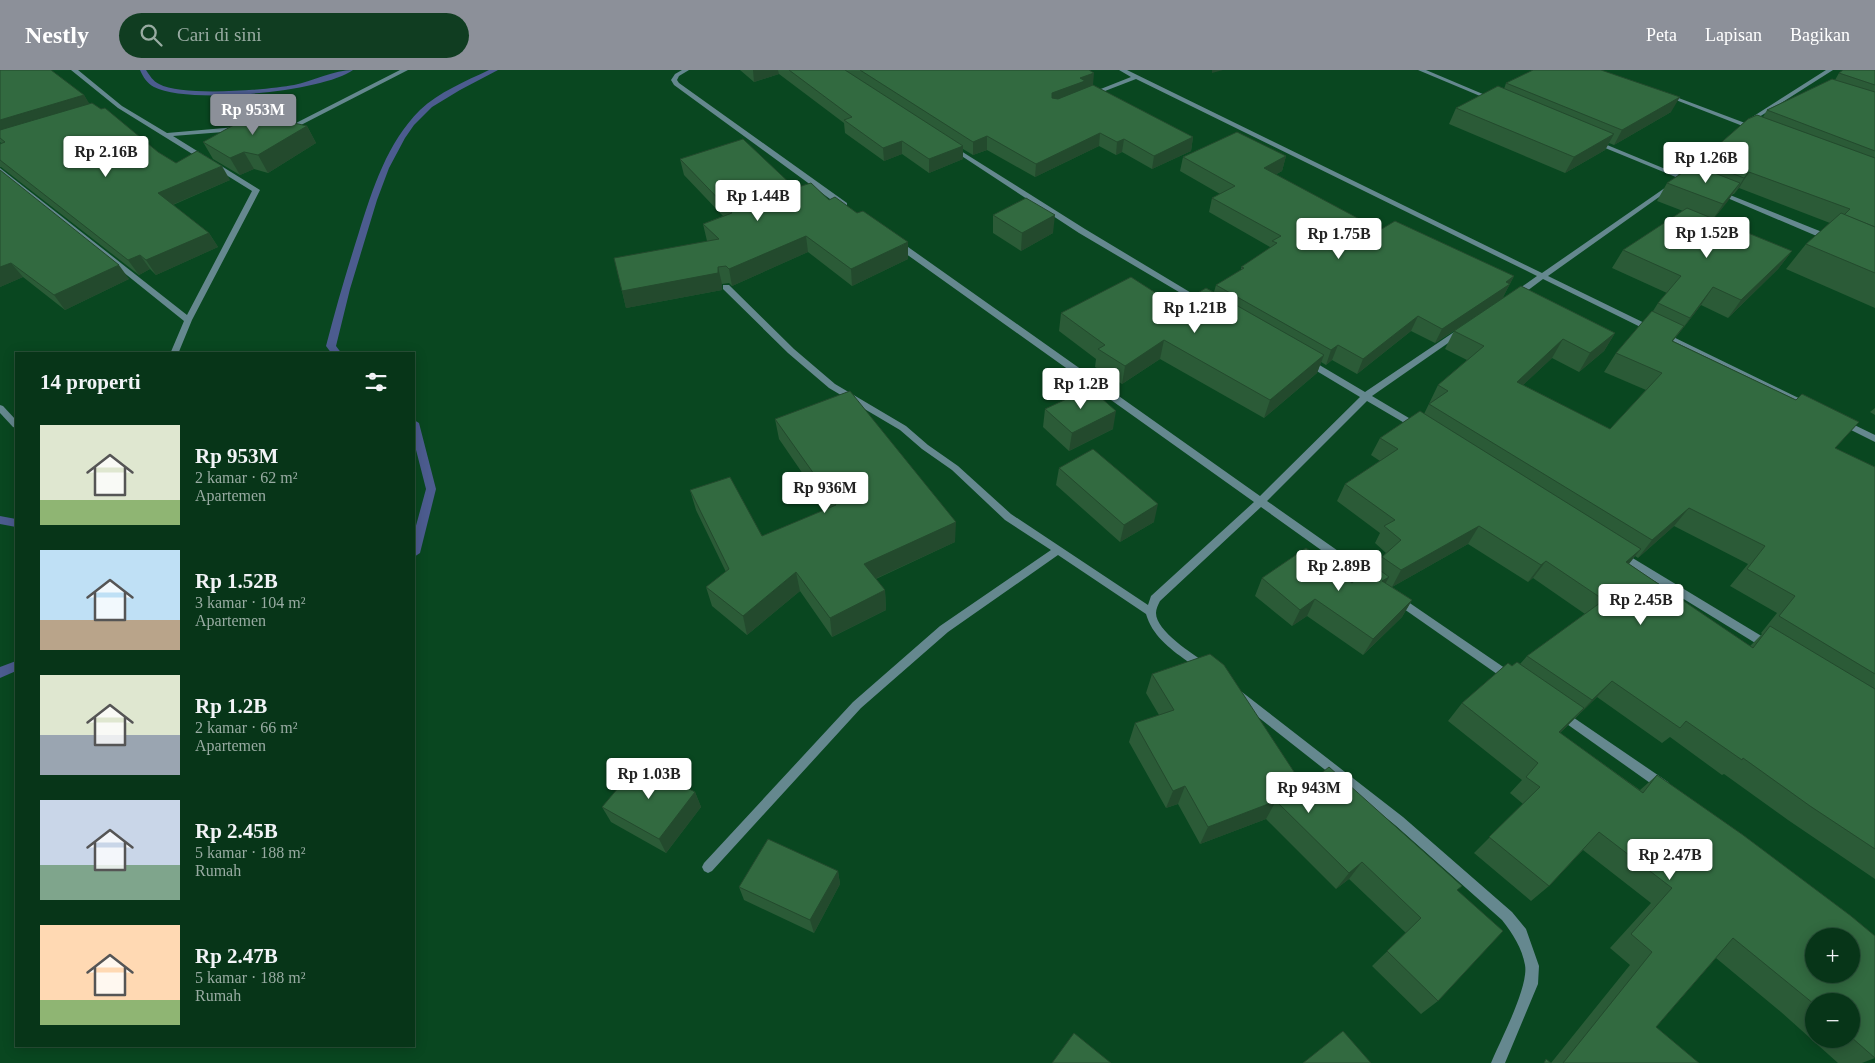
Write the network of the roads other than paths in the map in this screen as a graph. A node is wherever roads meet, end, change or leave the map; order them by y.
1 (74, 70) edge
2 (405, 70) edge
3 (686, 70) edge
4 (1122, 70) edge
5 (1420, 70) edge
6 (1830, 70) edge
7 (1136, 77) junction
8 (1808, 85) junction
9 (1816, 88) edge
10 (1662, 93) edge
11 (1081, 99) edge
12 (1502, 104) edge
13 (120, 108) junction
14 (110, 110) edge
15 (1744, 124) junction
16 (277, 126) edge
17 (247, 129) edge
18 (1737, 130) edge
19 (1761, 131) edge
20 (167, 135) junction
21 (1592, 141) edge
22 (949, 146) edge
23 (0, 170) edge
24 (1689, 172) edge
25 (1682, 178) junction
26 (1700, 186) edge
27 (1710, 189) edge
28 (854, 212) edge
29 (886, 236) edge
30 (1838, 242) edge
31 (1543, 277) junction
32 (726, 287) dead end
33 (1511, 298) edge
34 (1210, 306) edge
35 (188, 320) junction
36 (1471, 325) edge
37 (175, 352) edge
38 (1297, 356) edge
39 (1367, 395) junction
40 (0, 408) edge
41 (1812, 408) edge
42 (1830, 417) edge
43 (15, 424) edge
44 (1426, 432) edge
45 (1875, 439) edge
46 (1260, 502) junction
47 (1610, 549) edge
48 (1057, 551) junction
49 (1151, 612) junction
50 (1776, 650) edge
51 (1215, 677) edge
52 (1520, 684) edge
53 (1230, 689) edge
54 (1552, 707) edge
55 (1675, 793) edge
56 (708, 867) dead end
57 (1498, 1063) edge

1 - 13 street
2 - 16 street
3 - 28 street
4 - 7 street
5 - 12 street
6 - 8 street
7 - 11 street
7 - 31 street
8 - 9 street
8 - 15 street
10 - 15 street
13 - 14 street
13 - 20 street
15 - 18 street
15 - 19 street
17 - 20 street
20 - 35 street
21 - 25 street
22 - 34 street
23 - 35 street
24 - 25 street
25 - 26 street
25 - 31 street
27 - 30 street
29 - 46 street
31 - 33 street
31 - 41 street
32 - 48 street
35 - 37 street
36 - 39 street
38 - 39 street
39 - 44 street
39 - 46 street
40 - 43 street
42 - 45 street
46 - 49 street
46 - 52 street
47 - 50 street
48 - 49 street
48 - 56 street
49 - 51 street
53 - 57 street
54 - 55 street

